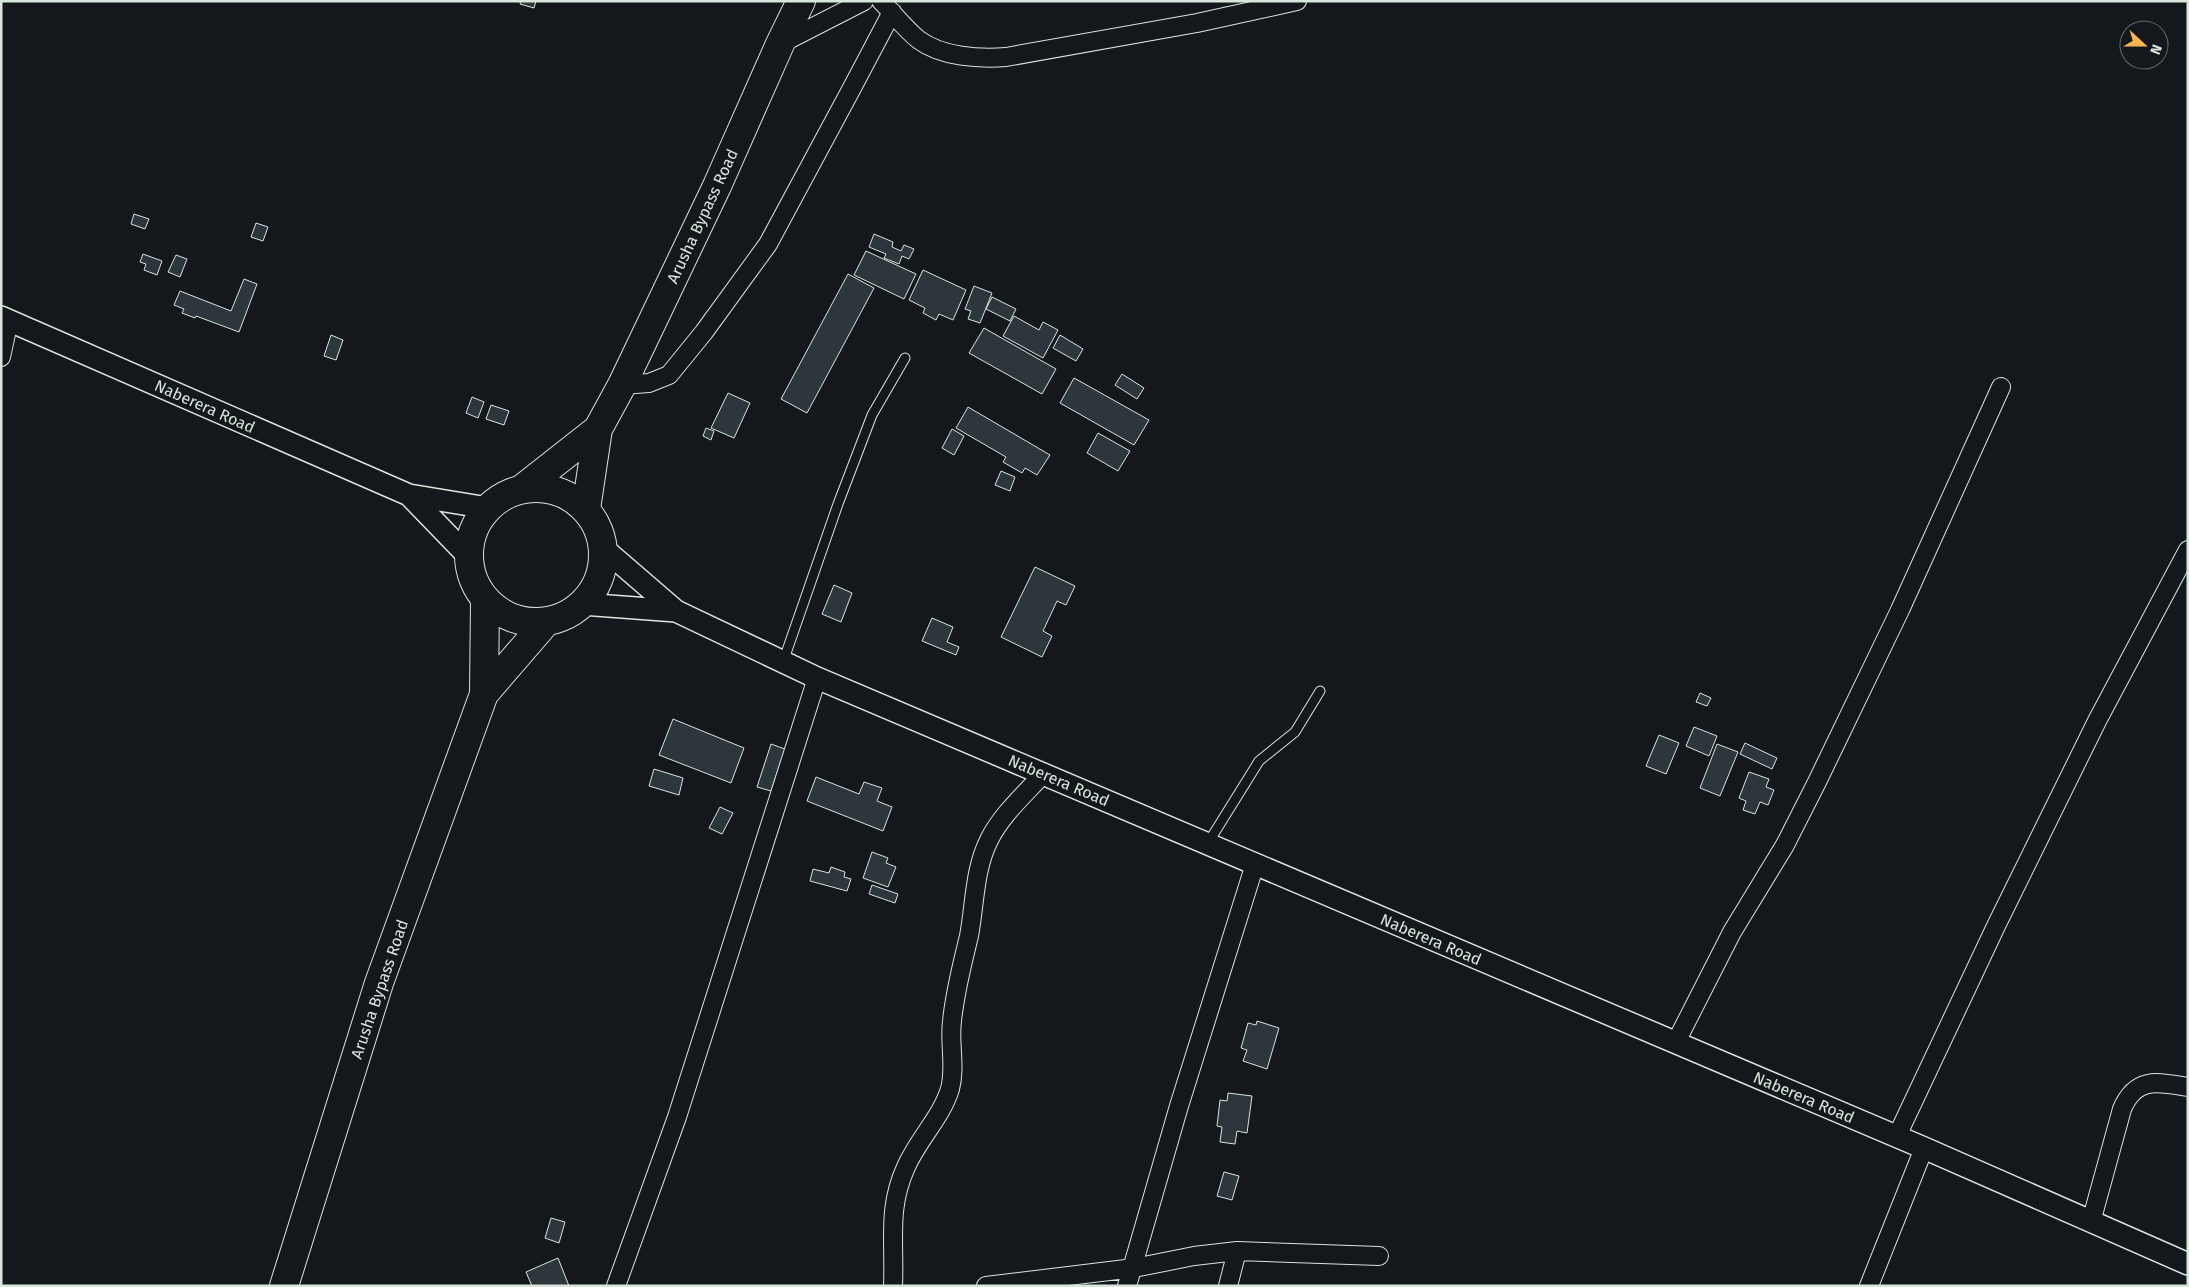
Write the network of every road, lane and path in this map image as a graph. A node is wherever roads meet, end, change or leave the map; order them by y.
1 (801, 1) edge
2 (864, 1) edge
3 (1297, 1) edge
4 (886, 6) edge
5 (780, 44) junction
6 (5, 318) edge
7 (1, 357) edge
8 (905, 358) dead end
9 (622, 385) junction
10 (2001, 387) dead end
11 (598, 429) junction
12 (524, 488) junction
13 (409, 495) junction
14 (488, 508) junction
15 (586, 509) junction
16 (603, 548) junction
17 (2188, 550) edge
18 (468, 556) junction
19 (485, 599) junction
20 (582, 604) junction
21 (676, 610) junction
22 (546, 622) junction
23 (784, 662) junction
24 (817, 678) junction
25 (1320, 691) dead end
26 (484, 694) junction
27 (1044, 773) junction
28 (1208, 844) junction
29 (1255, 864) junction
30 (1676, 1042) junction
31 (2188, 1087) edge
32 (1897, 1136) junction
33 (1924, 1148) junction
34 (2091, 1222) junction
35 (1237, 1251) junction
36 (1379, 1256) dead end
37 (2188, 1264) edge
38 (1134, 1268) junction
39 (284, 1286) edge
40 (616, 1286) edge
41 (893, 1286) edge
42 (986, 1286) edge
43 (1127, 1286) edge
44 (1228, 1286) edge
45 (1869, 1286) edge

1 - 5 main road, Arusha Bypass Road
2 - 5 street
3 - 4 street
4 - 9 street
5 - 9 main road, Arusha Bypass Road
6 - 7 street
6 - 13 street, Naberera Road
8 - 23 lane
9 - 11 main road, Arusha Bypass Road
10 - 30 street
11 - 12 main road, Arusha Bypass Road
11 - 15 main road, Arusha Bypass Road
12 - 14 main road, Arusha Bypass Road
12 - 15 main road, Arusha Bypass Road
13 - 14 street, Naberera Road
13 - 18 street, Naberera Road
14 - 18 main road, Arusha Bypass Road
15 - 16 main road, Arusha Bypass Road
16 - 20 main road, Arusha Bypass Road
16 - 21 street, Naberera Road
17 - 32 street
18 - 19 main road, Arusha Bypass Road
19 - 22 main road, Arusha Bypass Road
19 - 26 main road, Arusha Bypass Road
20 - 21 street, Naberera Road
20 - 22 main road, Arusha Bypass Road
21 - 23 street, Naberera Road
22 - 26 main road, Arusha Bypass Road
23 - 24 street, Naberera Road
24 - 27 street, Naberera Road
24 - 40 street
25 - 28 lane
26 - 39 main road, Arusha Bypass Road
27 - 28 street, Naberera Road
27 - 41 street
28 - 29 street, Naberera Road
29 - 30 street, Naberera Road
29 - 38 street
30 - 32 street, Naberera Road
31 - 34 street
32 - 33 street, Naberera Road
33 - 34 street, Naberera Road
33 - 45 street
34 - 37 street, Naberera Road
35 - 36 street
35 - 38 street
35 - 44 street
38 - 42 street
38 - 43 street

